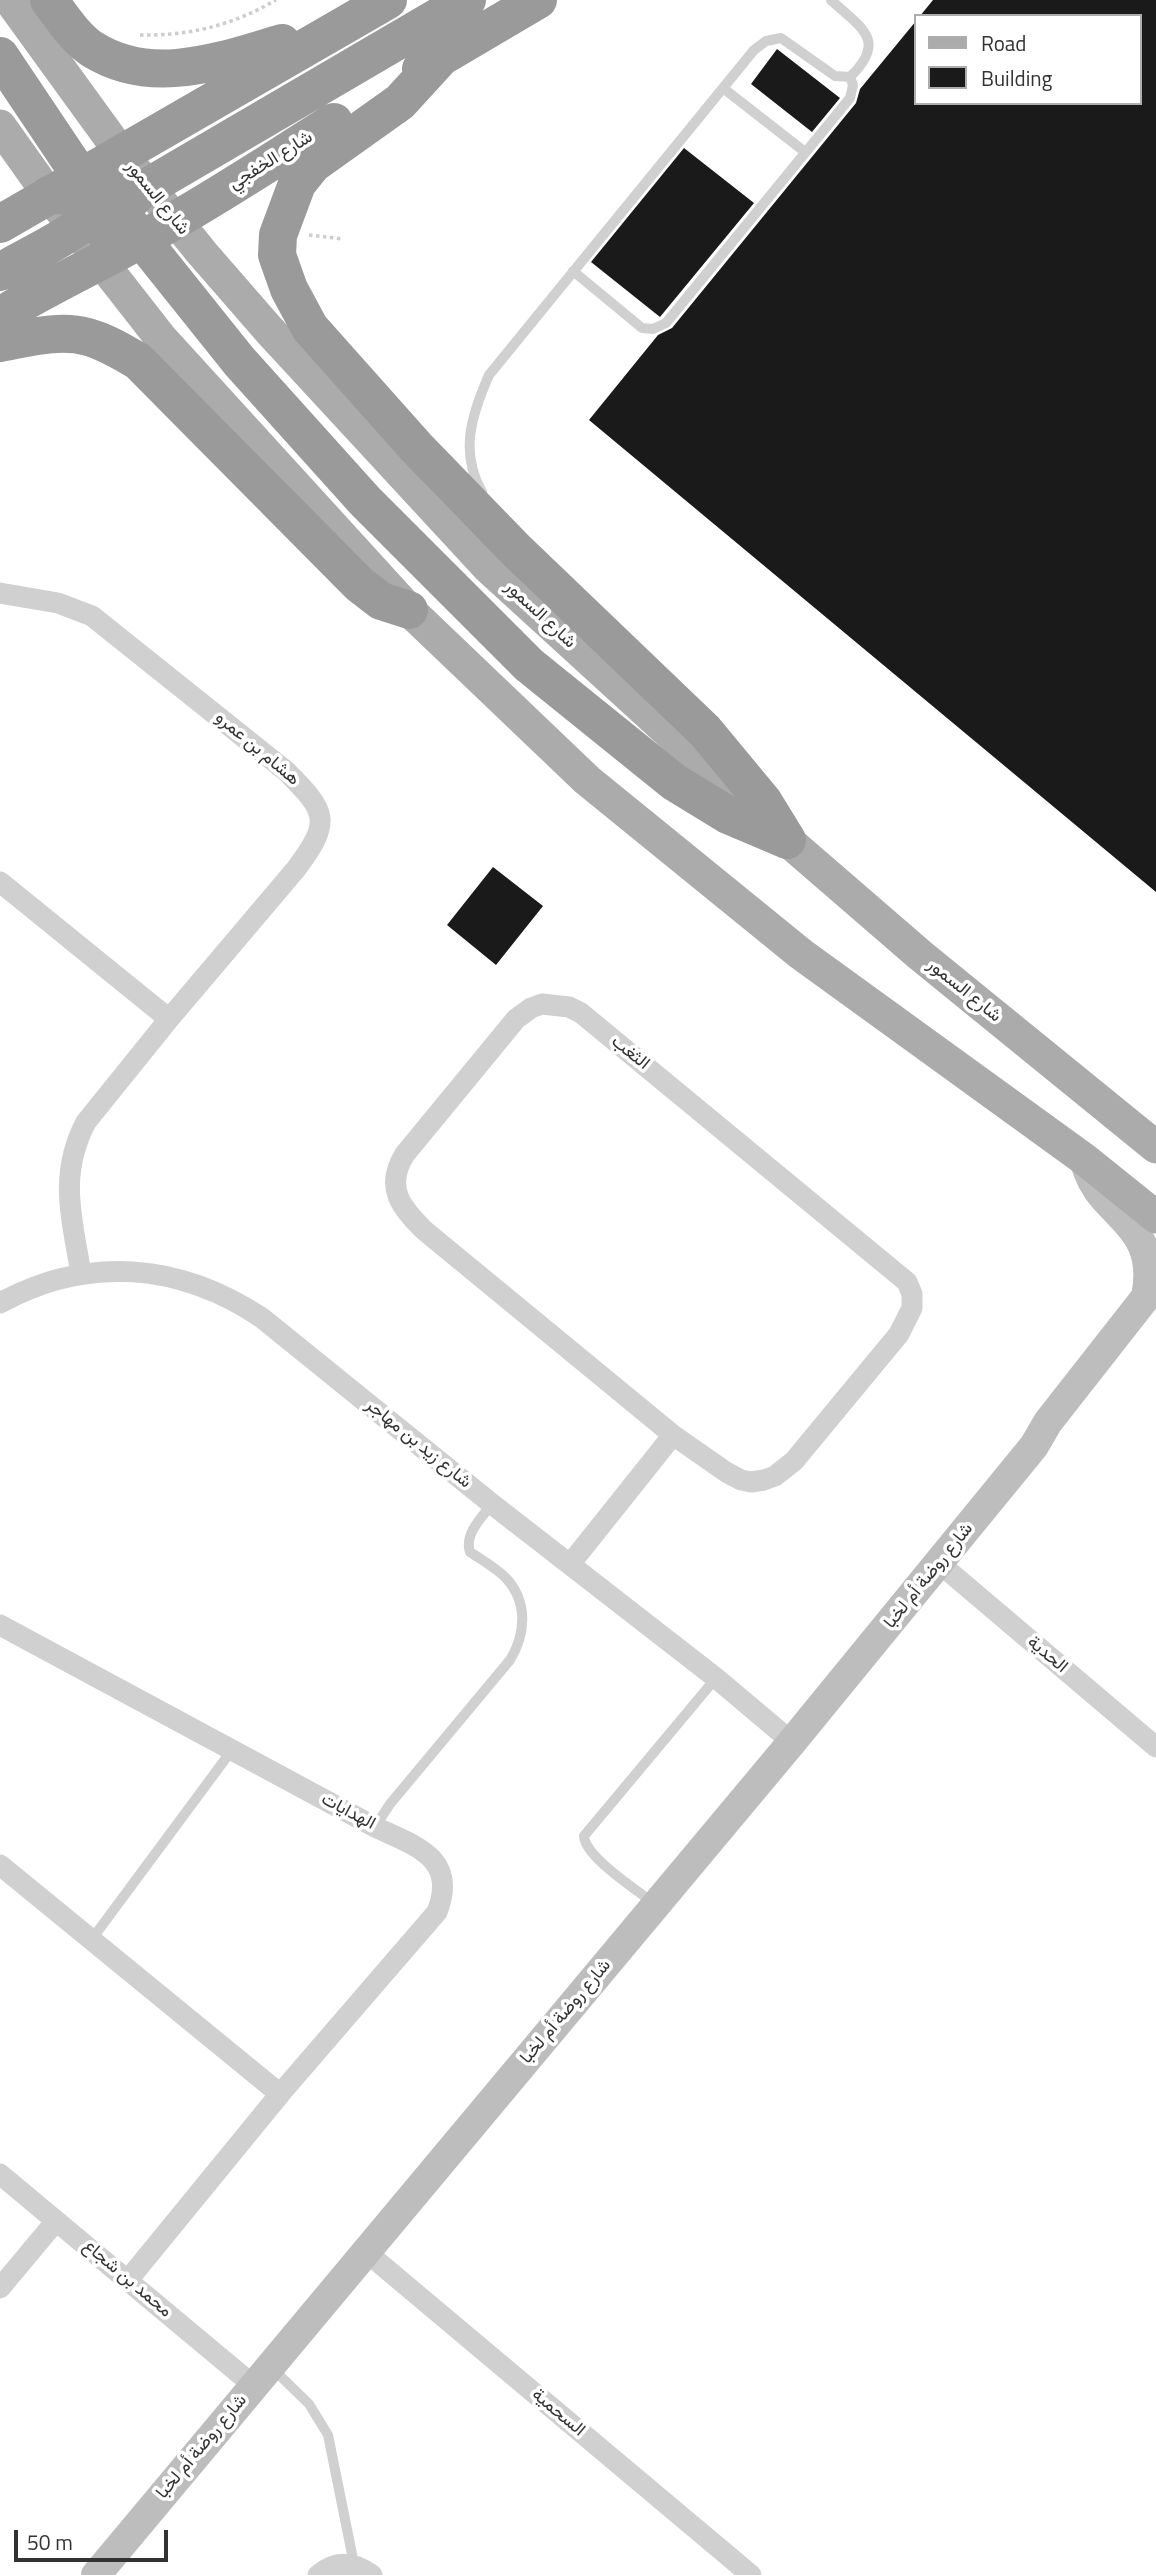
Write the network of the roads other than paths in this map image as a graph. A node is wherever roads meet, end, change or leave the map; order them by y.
1 (10, 0) edge
2 (49, 0) edge
3 (387, 0) edge
4 (467, 0) edge
5 (538, 0) edge
6 (831, 0) edge
7 (344, 25) junction
8 (443, 55) junction
9 (0, 56) edge
10 (850, 77) junction
11 (723, 88) junction
12 (0, 127) edge
13 (121, 152) junction
14 (805, 152) junction
15 (105, 206) junction
16 (176, 220) junction
17 (0, 224) edge
18 (102, 262) junction
19 (573, 271) junction
20 (0, 272) edge
21 (0, 316) edge
22 (0, 343) edge
23 (514, 549) junction
24 (0, 593) edge
25 (409, 610) junction
26 (787, 840) junction
27 (0, 881) edge
28 (169, 1018) junction
29 (1154, 1144) edge
30 (1084, 1159) junction
31 (1156, 1217) edge
32 (81, 1274) junction
33 (0, 1303) edge
34 (1156, 1317) edge
35 (673, 1435) junction
36 (1034, 1446) junction
37 (492, 1504) junction
38 (571, 1563) junction
39 (939, 1563) junction
40 (0, 1625) edge
41 (716, 1678) junction
42 (792, 1742) junction
43 (1156, 1747) edge
44 (232, 1750) junction
45 (374, 1827) junction
46 (0, 1865) edge
47 (656, 1905) junction
48 (92, 1939) junction
49 (280, 2094) junction
50 (0, 2174) edge
51 (56, 2221) junction
52 (365, 2251) junction
53 (128, 2280) junction
54 (0, 2288) edge
55 (262, 2375) junction
56 (354, 2564) junction
57 (96, 2575) edge
58 (318, 2575) edge
59 (372, 2575) edge
60 (751, 2575) edge

1 - 13 main road, شارع السمور
2 - 7 highway
3 - 7 highway, شارع الخفجي
4 - 15 highway
5 - 8 highway, شارع الخفجي
6 - 10 lane
7 - 13 highway, شارع الخفجي
8 - 16 highway, شارع الخفجي
8 - 23 highway
9 - 15 highway
10 - 11 lane
10 - 14 lane
11 - 14 lane
11 - 19 lane
12 - 15 main road
13 - 15 highway, شارع الخفجي
14 - 19 lane
15 - 16 highway, شارع الخفجي
15 - 17 highway, شارع الخفجي
15 - 18 highway
15 - 20 highway
15 - 26 highway
16 - 26 main road, شارع السمور
18 - 21 highway
18 - 25 main road
19 - 23 lane
22 - 25 highway
23 - 26 highway
24 - 28 street, هشام بن عمرو
25 - 30 main road
26 - 29 main road, شارع السمور
27 - 28 street
28 - 32 street, هشام بن عمرو
30 - 31 main road
30 - 36 street, شارع روضة أم لخبا
32 - 33 street, شارع زيد بن مهاجر
32 - 37 street, شارع زيد بن مهاجر
34 - 36 street, شارع روضة أم لخبا
35 - 35 street, الثغب
35 - 38 street
36 - 39 street, شارع روضة أم لخبا
37 - 38 street, شارع زيد بن مهاجر
37 - 45 lane
38 - 41 street, شارع زيد بن مهاجر
39 - 42 street, شارع روضة أم لخبا
39 - 43 street, الحدية
40 - 44 street, الهدايات
41 - 42 street, شارع زيد بن مهاجر
41 - 47 lane
42 - 47 street, شارع روضة أم لخبا
44 - 45 street, الهدايات
44 - 48 lane
45 - 49 street, الهدايات
46 - 48 street
47 - 52 street, شارع روضة أم لخبا
48 - 49 street
49 - 53 street, الهدايات
50 - 51 street, محمد بن شجاع
51 - 53 street, محمد بن شجاع
51 - 54 street
52 - 55 street, شارع روضة أم لخبا
52 - 60 street, السحمية
53 - 55 street, محمد بن شجاع
55 - 56 lane
55 - 57 street, شارع روضة أم لخبا
56 - 58 street
56 - 59 street

